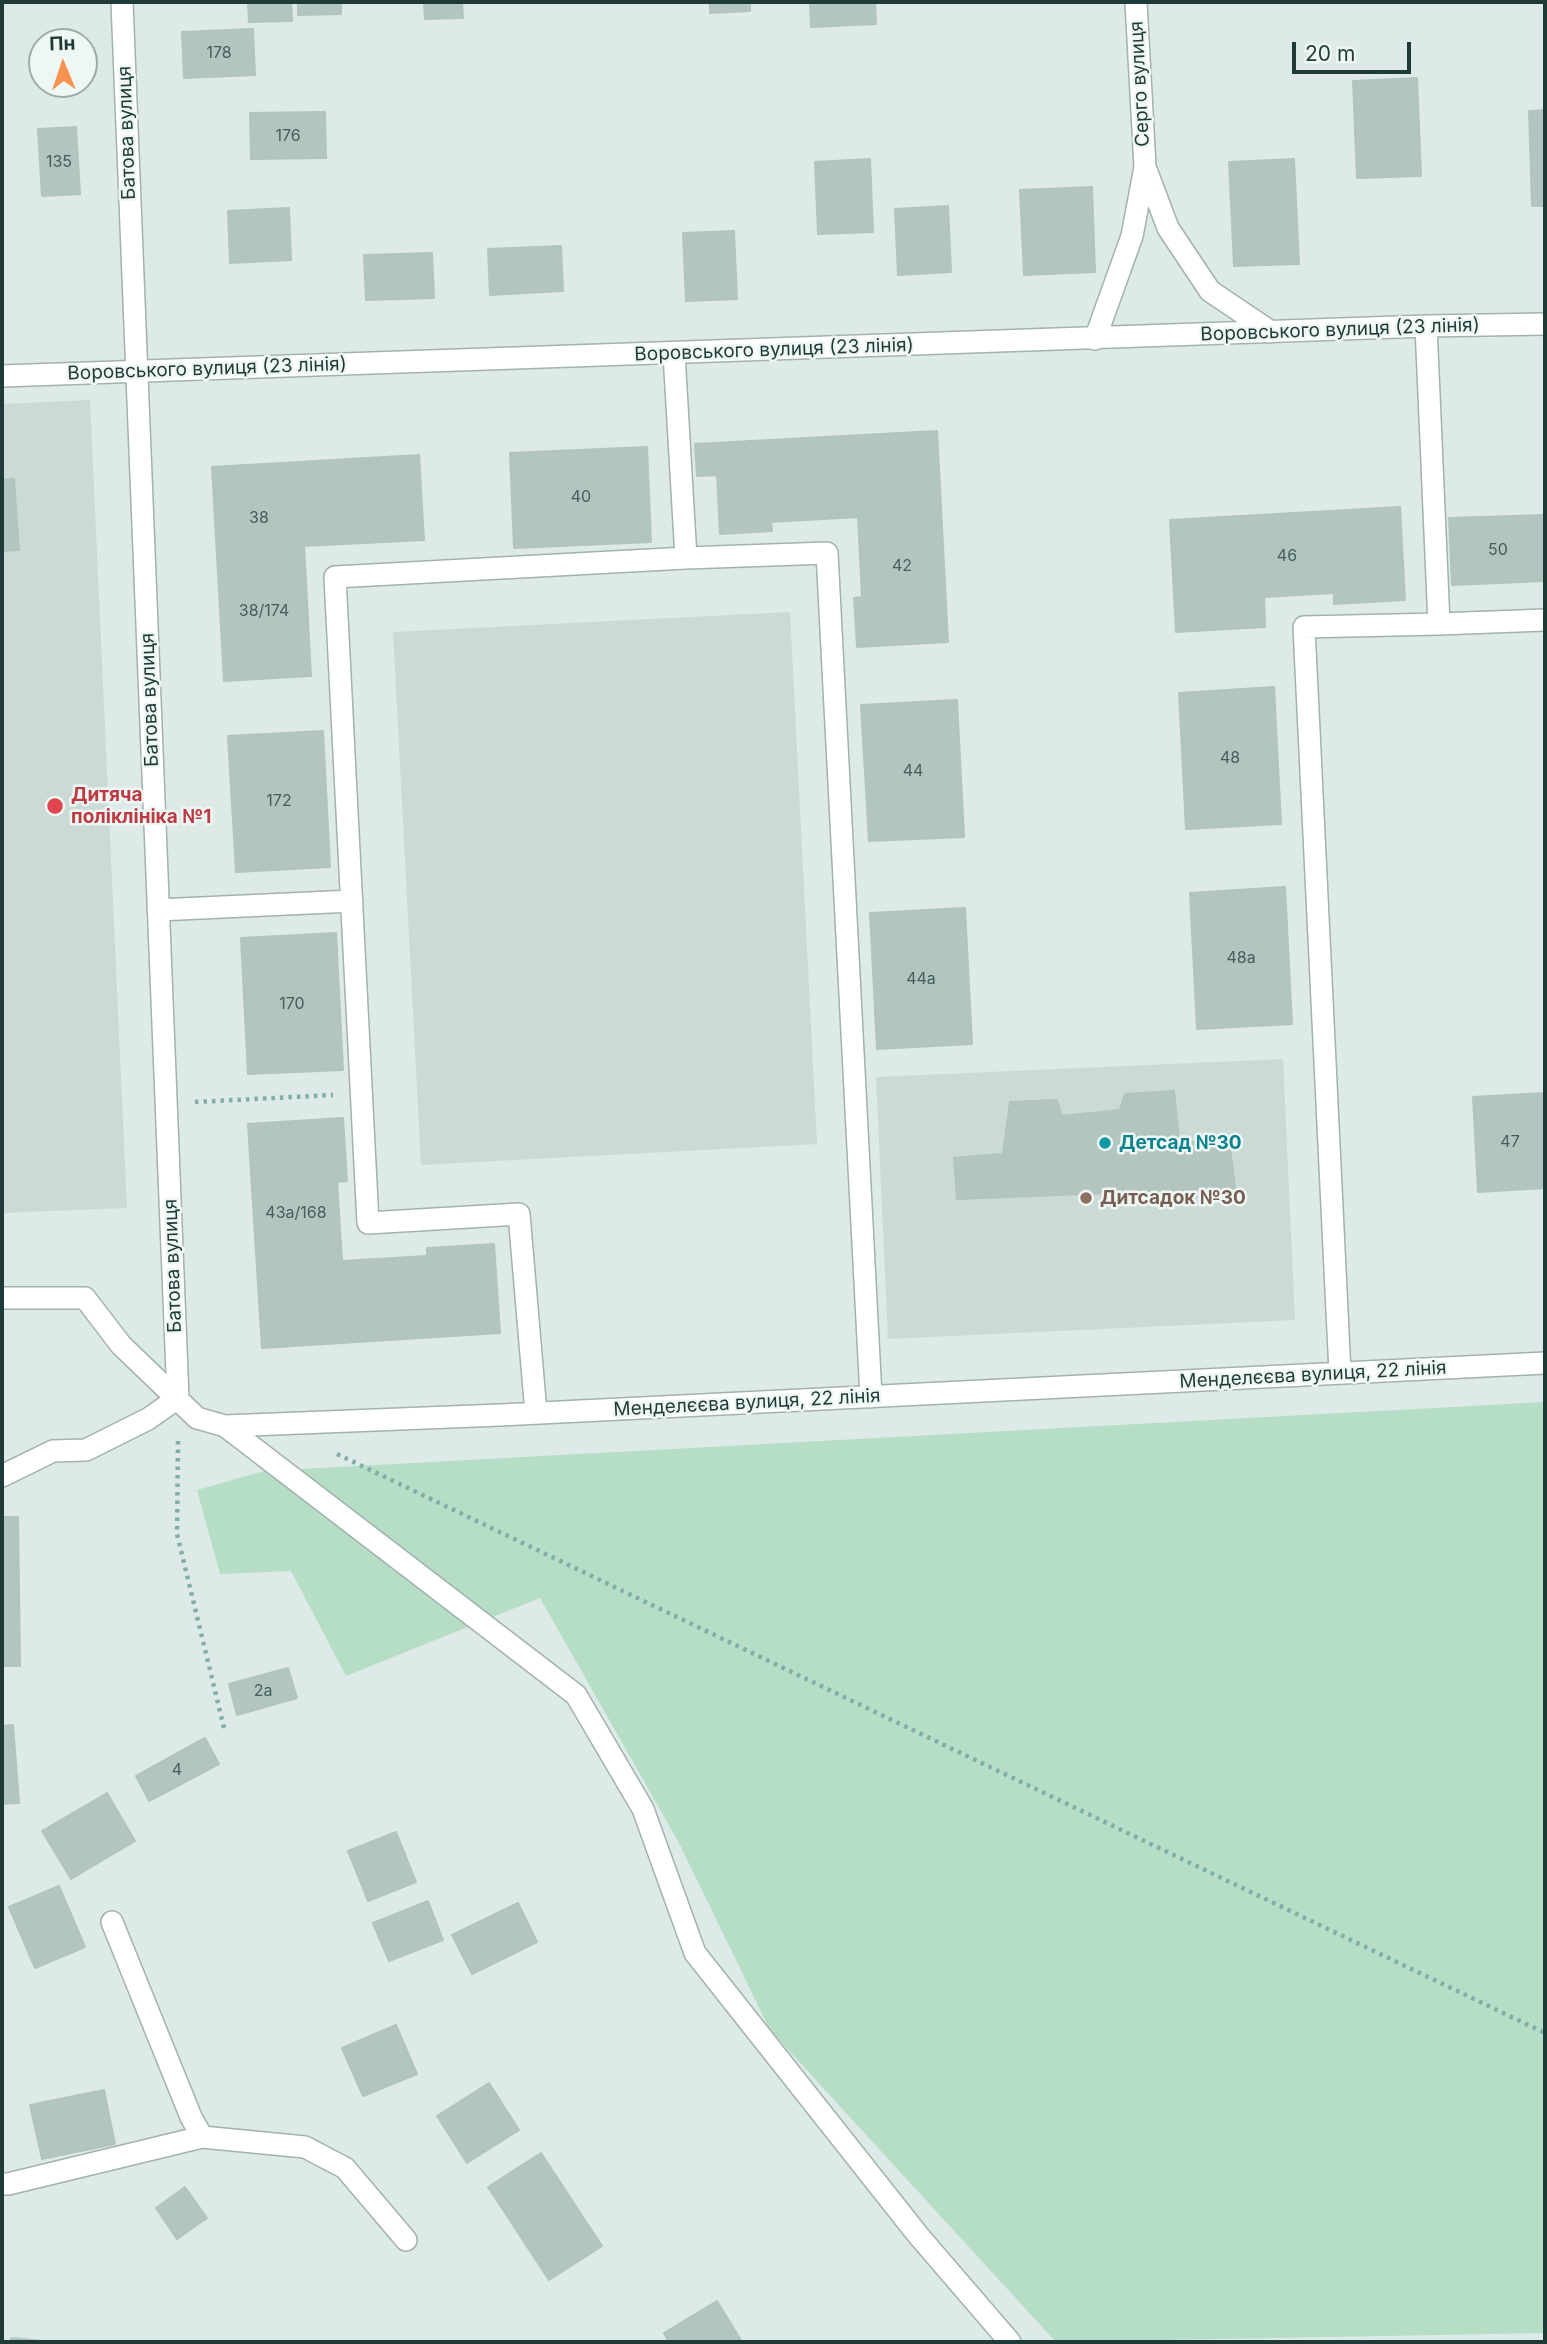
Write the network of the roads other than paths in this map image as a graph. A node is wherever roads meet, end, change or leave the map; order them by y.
1 (122, 2) edge
2 (1136, 2) edge
3 (1145, 167) junction
4 (1545, 324) edge
5 (1426, 326) junction
6 (1271, 332) junction
7 (1095, 339) junction
8 (674, 354) junction
9 (137, 370) junction
10 (2, 376) edge
11 (687, 558) junction
12 (1545, 620) edge
13 (1439, 624) junction
14 (352, 901) junction
15 (158, 910) junction
16 (2, 1298) edge
17 (1545, 1363) edge
18 (1340, 1373) junction
19 (871, 1397) junction
20 (178, 1398) junction
21 (536, 1413) junction
22 (225, 1426) junction
23 (2, 1476) edge
24 (112, 1922) dead end
25 (202, 2137) junction
26 (2, 2184) edge
27 (406, 2240) dead end
28 (1010, 2342) edge

1 - 9 street, Батова вулиця
2 - 3 street, Серго вулиця
3 - 6 street, Серго вулиця
3 - 7 street, Серго вулиця
4 - 5 street, Воровського вулиця (23 лiнiя)
5 - 6 street, Воровського вулиця (23 лiнiя)
5 - 13 street
6 - 7 street, Воровського вулиця (23 лiнiя)
7 - 8 street, Воровського вулиця (23 лiнiя)
8 - 9 street, Воровського вулиця (23 лiнiя)
8 - 11 street
9 - 10 street, Воровського вулиця (23 лiнiя)
9 - 15 street, Батова вулиця
11 - 14 street
11 - 19 street
12 - 13 street
13 - 18 street
14 - 15 street
14 - 21 street
15 - 20 street, Батова вулиця
16 - 20 street, Менделєєва вулиця, 22 лінія
17 - 18 street, Менделєєва вулиця, 22 лінія
18 - 19 street, Менделєєва вулиця, 22 лінія
19 - 21 street, Менделєєва вулиця, 22 лінія
20 - 22 street, Менделєєва вулиця, 22 лінія
20 - 23 street
21 - 22 street, Менделєєва вулиця, 22 лінія
22 - 28 street
24 - 25 street
25 - 26 street
25 - 27 street

